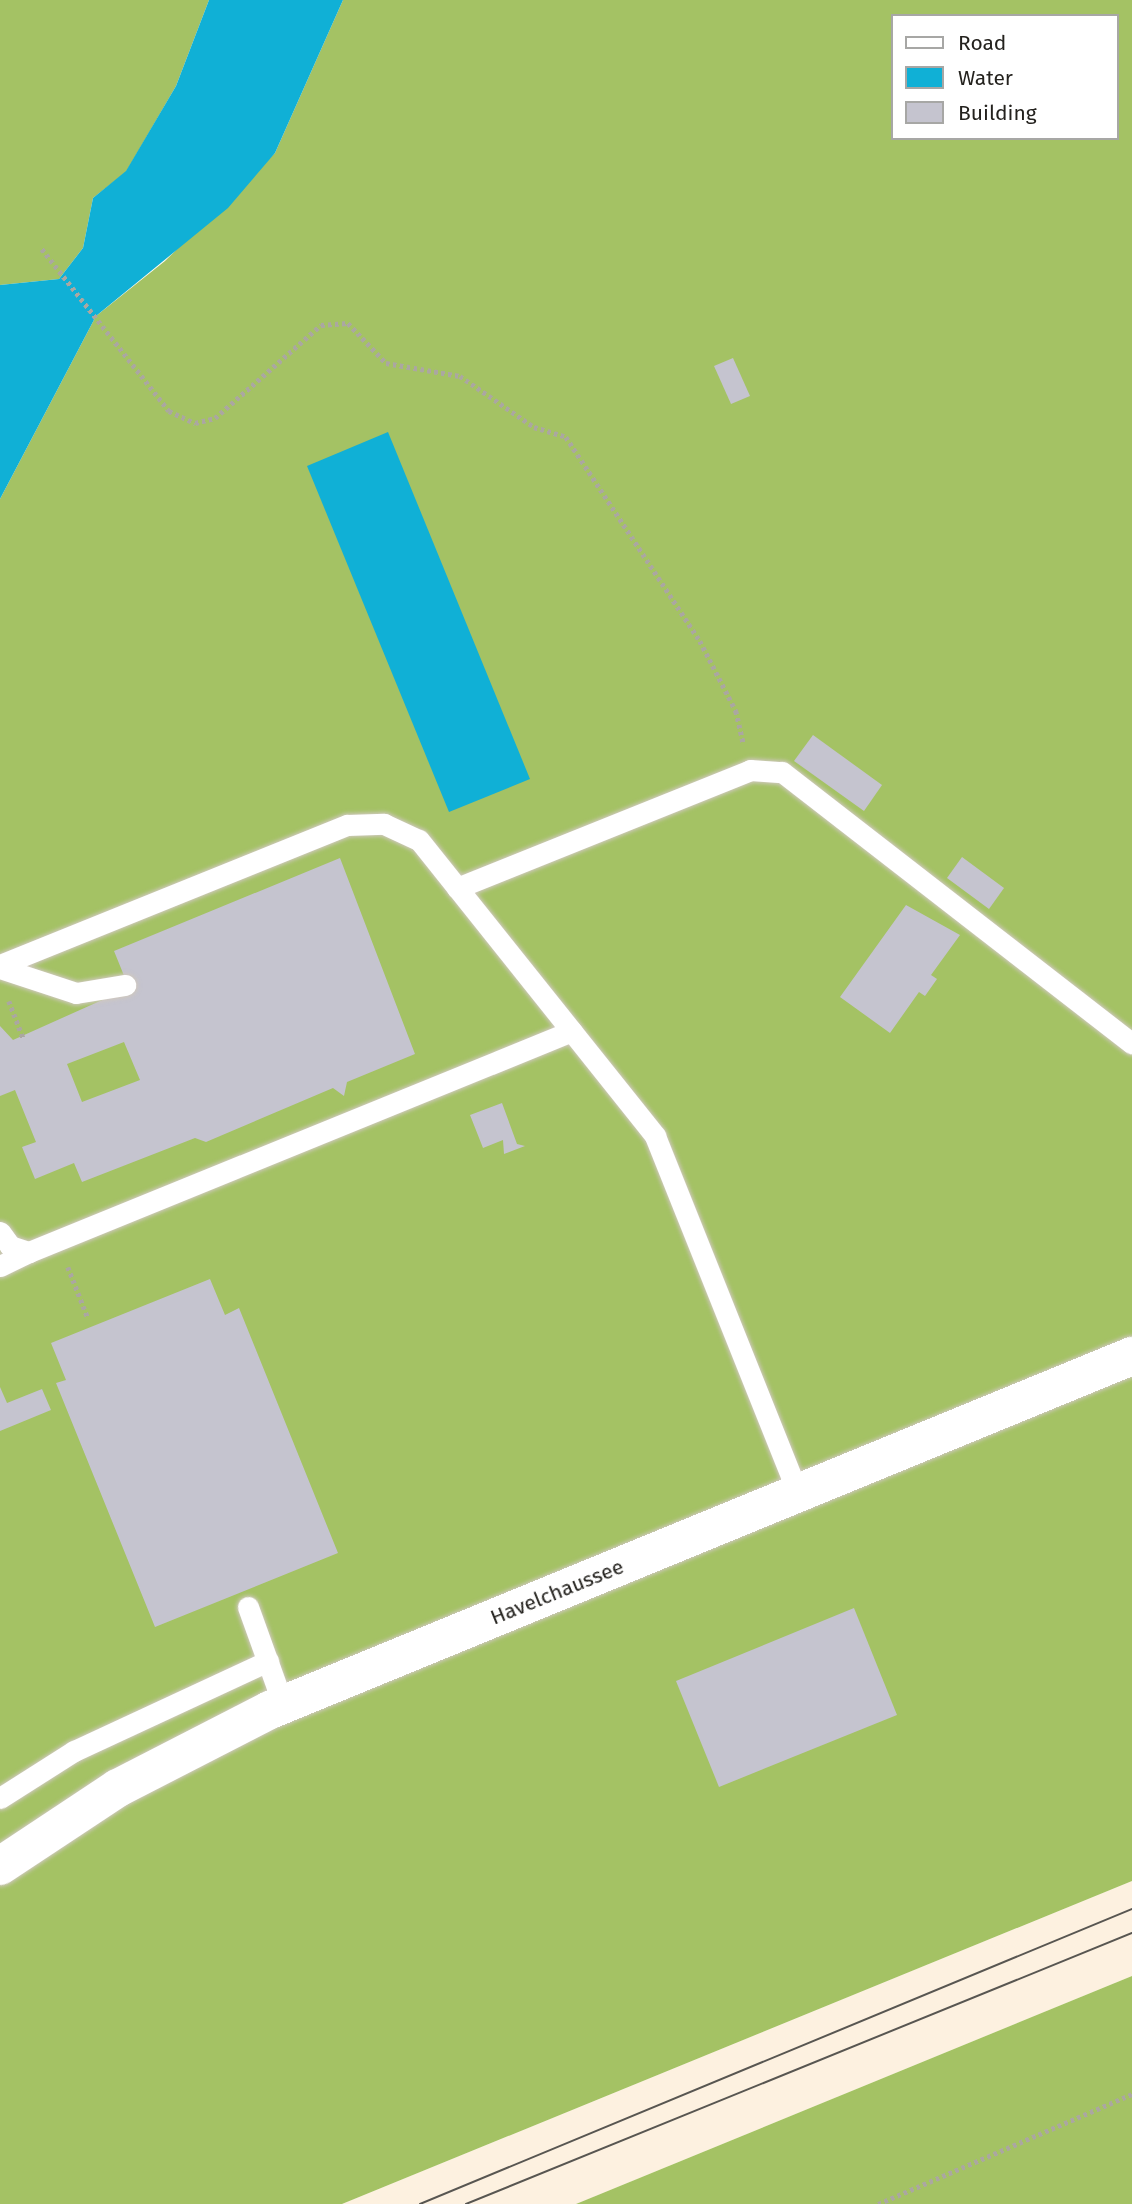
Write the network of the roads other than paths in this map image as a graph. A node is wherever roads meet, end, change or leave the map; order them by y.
1 (457, 888) junction
2 (2, 974) edge
3 (125, 985) dead end
4 (572, 1031) junction
5 (1132, 1043) edge
6 (0, 1232) edge
7 (29, 1252) junction
8 (0, 1266) edge
9 (1132, 1356) edge
10 (798, 1494) junction
11 (248, 1608) dead end
12 (268, 1661) junction
13 (283, 1704) junction
14 (0, 1798) edge
15 (0, 1866) edge

1 - 2 lane
1 - 4 lane
1 - 5 lane
2 - 3 lane
4 - 7 lane
4 - 10 lane
6 - 7 lane
7 - 8 lane
9 - 10 street, Havelchaussee
10 - 13 street, Havelchaussee
11 - 12 lane
12 - 13 lane
12 - 14 lane
13 - 15 street, Havelchaussee

